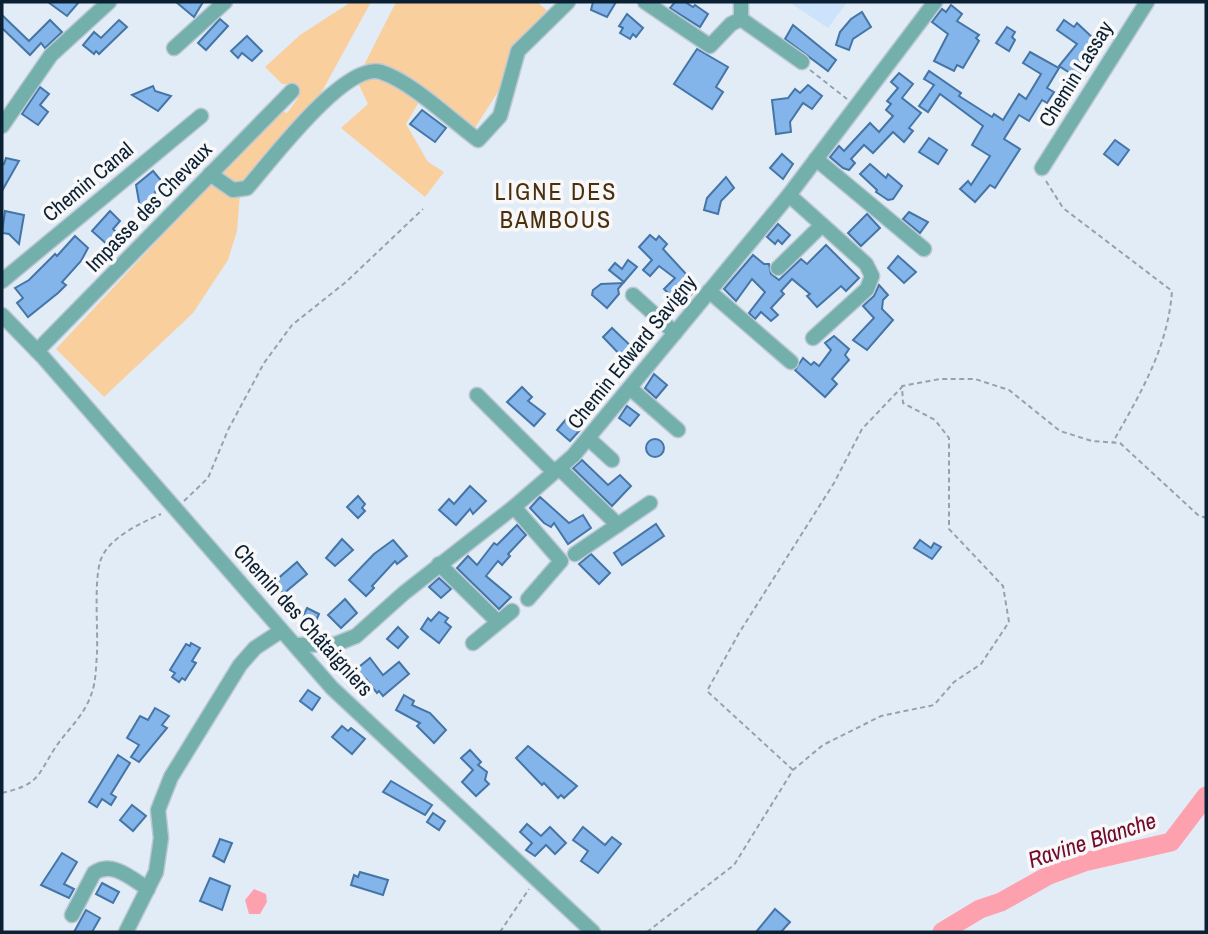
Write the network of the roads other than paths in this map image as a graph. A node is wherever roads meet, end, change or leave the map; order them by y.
1 (109, 2) edge
2 (225, 2) edge
3 (645, 2) edge
4 (741, 2) edge
5 (935, 2) edge
6 (1147, 2) edge
7 (566, 4) edge
8 (741, 19) junction
9 (174, 48) dead end
10 (802, 62) road end
11 (292, 91) dead end
12 (201, 116) dead end
13 (2, 126) edge
14 (816, 159) junction
15 (1042, 169) road end
16 (210, 174) junction
17 (789, 195) junction
18 (822, 225) junction
19 (924, 249) dead end
20 (778, 268) dead end
21 (2, 281) edge
22 (709, 291) junction
23 (633, 295) dead end
24 (2, 316) edge
25 (675, 333) junction
26 (813, 338) dead end
27 (37, 351) junction
28 (791, 362) dead end
29 (631, 388) junction
30 (477, 395) dead end
31 (678, 430) dead end
32 (589, 439) junction
33 (612, 460) dead end
34 (557, 470) junction
35 (650, 503) dead end
36 (514, 507) junction
37 (618, 525) junction
38 (575, 554) dead end
39 (439, 564) junction
40 (528, 599) dead end
41 (512, 611) dead end
42 (498, 622) junction
43 (281, 631) junction
44 (472, 643) dead end
45 (296, 645) junction
46 (148, 889) junction
47 (72, 915) dead end
48 (126, 932) edge
49 (593, 932) edge

1 - 13 street
2 - 9 street
3 - 8 street
4 - 8 street
5 - 14 street, Chemin Edward Savigny
6 - 15 street, Chemin Lassay
7 - 16 street
8 - 10 street
11 - 16 street, Impasse des Chevaux
12 - 21 street, Chemin Canal
14 - 17 street, Chemin Edward Savigny
14 - 19 street
16 - 27 street, Impasse des Chevaux
17 - 18 street
17 - 22 street, Chemin Edward Savigny
18 - 20 street
18 - 26 street
22 - 25 street, Chemin Edward Savigny
22 - 28 street
23 - 25 street
24 - 27 street, Chemin des Châtaigniers
25 - 29 street, Chemin Edward Savigny
27 - 43 street, Chemin des Châtaigniers
29 - 31 street
29 - 32 street, Chemin Edward Savigny
30 - 34 street
32 - 33 street
32 - 34 street, Chemin Edward Savigny
34 - 36 street, Chemin Edward Savigny
34 - 37 street
35 - 37 street
36 - 39 street, Chemin Edward Savigny
36 - 40 street
37 - 38 street
39 - 42 street
39 - 45 street, Chemin Edward Savigny
41 - 42 street
42 - 44 street
43 - 45 street, Chemin des Châtaigniers
43 - 46 street
45 - 49 street, Chemin des Châtaigniers
46 - 47 street
46 - 48 street

